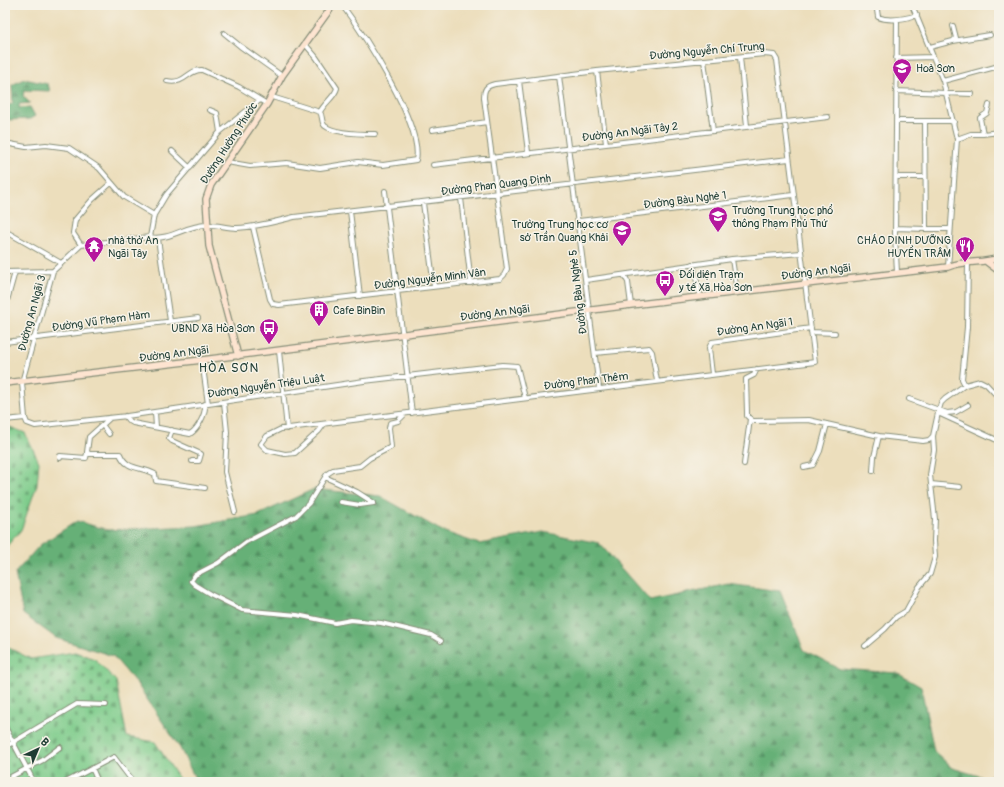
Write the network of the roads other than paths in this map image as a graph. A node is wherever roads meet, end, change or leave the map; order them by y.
1 (333, 5) edge
2 (342, 5) edge
3 (912, 5) edge
4 (877, 10) dead end
5 (916, 15) junction
6 (897, 20) junction
7 (953, 26) dead end
8 (224, 33) dead end
9 (990, 35) dead end
10 (953, 41) junction
11 (305, 44) junction
12 (930, 48) junction
13 (740, 57) junction
14 (933, 57) junction
15 (896, 58) junction
16 (704, 60) junction
17 (999, 66) edge
18 (597, 71) junction
19 (282, 76) junction
20 (559, 76) junction
21 (167, 81) dead end
22 (518, 81) junction
23 (943, 81) junction
24 (485, 89) joint
25 (896, 91) junction
26 (947, 94) junction
27 (972, 94) dead end
28 (272, 97) junction
29 (260, 100) junction
30 (267, 104) junction
31 (989, 105) dead end
32 (210, 110) dead end
33 (320, 112) junction
34 (828, 117) dead end
35 (896, 121) junction
36 (925, 121) junction
37 (487, 122) junction
38 (785, 122) junction
39 (954, 122) junction
40 (747, 126) junction
41 (432, 130) dead end
42 (712, 131) junction
43 (220, 132) junction
44 (999, 132) edge
45 (375, 134) dead end
46 (983, 134) junction
47 (957, 139) junction
48 (5, 143) edge
49 (606, 144) junction
50 (569, 148) junction
51 (172, 151) dead end
52 (528, 152) junction
53 (492, 158) junction
54 (789, 159) junction
55 (228, 162) junction
56 (433, 165) dead end
57 (190, 168) junction
58 (897, 177) junction
59 (925, 177) junction
60 (111, 183) junction
61 (574, 185) junction
62 (385, 191) dead end
63 (496, 194) junction
64 (793, 195) junction
65 (461, 198) junction
66 (423, 203) junction
67 (387, 207) junction
68 (350, 211) junction
69 (154, 215) junction
70 (579, 221) junction
71 (206, 224) junction
72 (253, 227) junction
73 (895, 228) junction
74 (926, 229) junction
75 (950, 229) junction
76 (5, 231) edge
77 (150, 238) junction
78 (158, 239) junction
79 (82, 245) junction
80 (801, 253) junction
81 (999, 258) edge
82 (732, 259) junction
83 (987, 262) junction
84 (61, 263) junction
85 (968, 263) junction
86 (693, 264) junction
87 (948, 267) junction
88 (53, 271) junction
89 (999, 271) edge
90 (5, 272) edge
91 (15, 272) junction
92 (897, 272) junction
93 (624, 275) junction
94 (586, 280) junction
95 (471, 283) junction
96 (804, 283) junction
97 (434, 287) junction
98 (398, 292) junction
99 (737, 292) junction
100 (360, 296) junction
101 (700, 296) junction
102 (631, 305) junction
103 (5, 306) edge
104 (590, 310) junction
105 (198, 318) dead end
106 (170, 321) junction
107 (811, 330) junction
108 (835, 333) dead end
109 (404, 334) junction
110 (34, 339) junction
111 (5, 342) edge
112 (279, 350) junction
113 (595, 353) junction
114 (238, 356) junction
115 (202, 360) junction
116 (757, 369) junction
117 (745, 371) junction
118 (712, 374) junction
119 (409, 376) junction
120 (746, 379) junction
121 (657, 381) junction
122 (22, 382) junction
123 (5, 383) edge
124 (965, 385) junction
125 (599, 388) junction
126 (284, 394) junction
127 (525, 398) junction
128 (999, 398) edge
129 (909, 399) dead end
130 (224, 402) junction
131 (207, 404) junction
132 (968, 405) dead end
133 (155, 412) junction
134 (938, 412) junction
135 (412, 413) junction
136 (405, 415) junction
137 (125, 416) junction
138 (25, 418) junction
139 (110, 418) junction
140 (750, 419) junction
141 (5, 420) edge
142 (324, 424) junction
143 (827, 424) junction
144 (103, 426) junction
145 (156, 427) junction
146 (287, 429) junction
147 (172, 430) junction
148 (109, 434) dead end
149 (879, 436) junction
150 (933, 436) junction
151 (999, 441) edge
152 (89, 454) junction
153 (60, 458) dead end
154 (192, 460) dead end
155 (744, 464) dead end
156 (804, 467) dead end
157 (873, 470) dead end
158 (325, 477) junction
159 (931, 484) junction
160 (960, 487) dead end
161 (205, 488) dead end
162 (341, 502) dead end
163 (235, 512) dead end
164 (441, 641) dead end
165 (865, 646) dead end
166 (5, 662) edge
167 (5, 676) edge
168 (106, 704) dead end
169 (5, 727) edge
170 (14, 743) junction
171 (5, 747) edge
172 (60, 747) dead end
173 (92, 768) junction
174 (27, 770) junction
175 (5, 780) edge
176 (34, 782) edge
177 (66, 782) edge
178 (98, 782) edge
179 (133, 782) edge

1 - 11 main road, Đường Hưởng Phước
2 - 55 street
3 - 5 street
4 - 6 street
5 - 6 street
5 - 12 street
6 - 15 street
7 - 10 street
8 - 19 street
9 - 10 street
10 - 12 street
11 - 19 main road, Đường Hưởng Phước
11 - 33 street
12 - 14 street
13 - 16 street, Đường Nguyễn Chí Trung
13 - 38 street, Đường Nguyễn Chí Trung
13 - 40 street
14 - 15 street
14 - 23 street
15 - 25 street
16 - 18 street, Đường Nguyễn Chí Trung
16 - 42 street
17 - 23 street
18 - 20 street, Đường Nguyễn Chí Trung
18 - 49 street
19 - 28 main road, Đường Hưởng Phước
20 - 22 street, Đường Nguyễn Chí Trung
20 - 50 street, Đường Bàu Nghè 5
21 - 29 street
22 - 24 street, Đường Nguyễn Chí Trung
22 - 52 street
23 - 26 street
24 - 37 street, Đường Nguyễn Minh Vân
25 - 26 street
25 - 35 street
26 - 27 street
26 - 39 street
28 - 30 main road, Đường Hưởng Phước
28 - 33 street
29 - 30 street
29 - 43 street
30 - 55 main road, Đường Hưởng Phước
31 - 46 street
32 - 43 street
33 - 45 street
34 - 38 street, Đường An Ngãi Tây 2
35 - 36 street
35 - 58 street
36 - 39 street
36 - 59 street
37 - 41 street
37 - 53 street, Đường Nguyễn Minh Vân
38 - 40 street, Đường An Ngãi Tây 2
38 - 54 street, Đường Nguyễn Chí Trung
39 - 47 street
40 - 42 street, Đường An Ngãi Tây 2
42 - 49 street, Đường An Ngãi Tây 2
43 - 57 street
44 - 46 street
46 - 47 street
47 - 75 street
48 - 60 street
49 - 50 street, Đường An Ngãi Tây 2
50 - 52 street, Đường An Ngãi Tây 2
50 - 61 street, Đường Bàu Nghè 5
51 - 57 street
52 - 53 street, Đường An Ngãi Tây 2
53 - 56 street, Đường An Ngãi Tây 2
53 - 63 street, Đường Nguyễn Minh Vân
54 - 61 street, Đường Phan Quang Định
54 - 64 street, Đường Nguyễn Chí Trung
55 - 71 main road, Đường Hưởng Phước
57 - 69 street
58 - 59 street
58 - 73 street
59 - 74 street
60 - 69 street
60 - 79 street
61 - 63 street, Đường Phan Quang Định
61 - 70 street, Đường Bàu Nghè 5
62 - 67 street
63 - 65 street, Đường Phan Quang Định
63 - 95 street, Đường Nguyễn Minh Vân
64 - 70 street, Đường Bàu Nghè 1
64 - 80 street, Đường Nguyễn Chí Trung
65 - 66 street, Đường Phan Quang Định
65 - 95 street
66 - 67 street, Đường Phan Quang Định
66 - 97 street
67 - 68 street, Đường Phan Quang Định
67 - 98 street
68 - 72 street, Đường Phan Quang Định
68 - 100 street
69 - 77 street
70 - 94 street, Đường Bàu Nghè 5
71 - 72 street, Đường Phan Quang Định
71 - 78 street
71 - 114 main road, Đường Hưởng Phước
72 - 100 street, Đường Nguyễn Minh Vân
73 - 74 street
73 - 92 street
74 - 75 street
75 - 87 street
76 - 84 street
77 - 78 street
77 - 79 street
78 - 106 street
79 - 84 street, Đường An Ngãi 3
80 - 82 street
80 - 96 street, Đường Nguyễn Chí Trung
81 - 83 main road, Đường An Ngãi
82 - 86 street
82 - 99 street
83 - 85 main road, Đường An Ngãi
83 - 89 main road
84 - 88 street, Đường An Ngãi 3
85 - 87 main road, Đường An Ngãi
85 - 124 street
86 - 93 street
86 - 101 street
87 - 92 main road, Đường An Ngãi
88 - 91 street
88 - 110 street, Đường An Ngãi 3
90 - 91 street
91 - 103 street
92 - 96 main road, Đường An Ngãi
93 - 94 street
93 - 102 street
94 - 104 street, Đường Bàu Nghè 5
95 - 97 street, Đường Nguyễn Minh Vân
96 - 99 main road, Đường An Ngãi
96 - 107 street, Đường Phan Thêm
97 - 98 street, Đường Nguyễn Minh Vân
98 - 100 street, Đường Nguyễn Minh Vân
98 - 109 street
99 - 101 main road, Đường An Ngãi
101 - 102 main road, Đường An Ngãi
102 - 104 main road, Đường An Ngãi
104 - 109 main road, Đường An Ngãi
104 - 113 street, Đường Bàu Nghè 5
105 - 106 street, Đường Vũ Phạm Hàm
106 - 110 street, Đường Vũ Phạm Hàm
107 - 108 street
107 - 116 street, Đường Phan Thêm
107 - 118 street, Đường An Ngãi 1
109 - 112 main road, Đường An Ngãi
109 - 119 street
110 - 111 street, Đường Vũ Phạm Hàm
110 - 122 street, Đường An Ngãi 3
112 - 114 main road, Đường An Ngãi
112 - 126 street
113 - 121 street
113 - 125 street, Đường Bàu Nghè 5
114 - 115 main road, Đường An Ngãi
115 - 122 main road, Đường An Ngãi
115 - 131 street
116 - 117 street, Đường Phan Thêm
116 - 120 street
117 - 118 street, Đường Phan Thêm
117 - 120 street
118 - 121 street, Đường Phan Thêm
119 - 126 street, Đường Nguyễn Triệu Luật
119 - 127 street, Đường Nguyễn Triệu Luật
119 - 135 street
120 - 140 street
121 - 125 street, Đường Phan Thêm
122 - 123 main road, Đường An Ngãi
122 - 138 street
124 - 128 street
124 - 134 street
125 - 127 street, Đường Phan Thêm
126 - 130 street, Đường Nguyễn Triệu Luật
126 - 146 street
127 - 135 street, Đường Phan Thêm
129 - 134 street
130 - 131 street, Đường Nguyễn Triệu Luật
130 - 163 street
131 - 133 street, Đường Nguyễn Triệu Luật
131 - 147 street
132 - 134 street
133 - 137 street, Đường Nguyễn Triệu Luật
133 - 145 street
134 - 150 street
134 - 151 street
135 - 136 street, Đường Phan Thêm
136 - 142 street, Đường Phan Thêm
136 - 158 street
137 - 139 street, Đường Nguyễn Triệu Luật
137 - 145 street
138 - 139 street, Đường Nguyễn Triệu Luật
138 - 141 street
139 - 144 street
140 - 143 street
140 - 155 street
142 - 146 street, Đường Phan Thêm
142 - 146 street, Đường Phan Thêm
143 - 149 street
143 - 156 street
144 - 148 street
144 - 152 street
145 - 147 street
147 - 154 street
149 - 150 street
149 - 157 street
150 - 159 street
152 - 153 street
152 - 161 street
158 - 162 street
158 - 164 street
159 - 160 street
159 - 165 street
166 - 167 street
168 - 170 street
169 - 170 street
170 - 171 street
170 - 174 street
172 - 174 street
173 - 177 street
173 - 178 street
173 - 179 street
174 - 175 street
174 - 176 street

